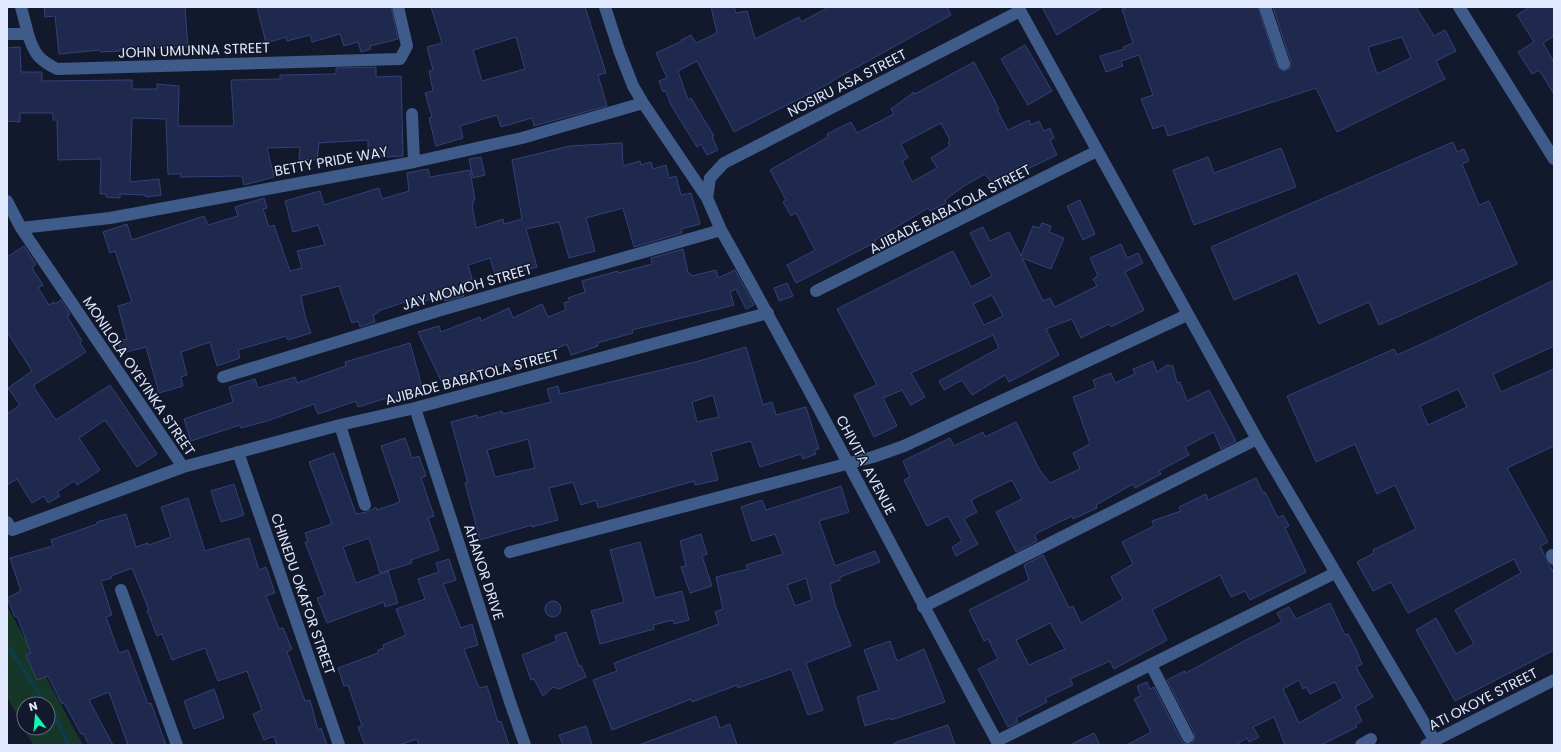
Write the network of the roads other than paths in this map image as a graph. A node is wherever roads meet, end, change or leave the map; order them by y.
1 (21, 7) edge
2 (398, 7) edge
3 (605, 7) edge
4 (1265, 7) edge
5 (1459, 7) edge
6 (1019, 9) edge
7 (7, 34) edge
8 (28, 34) junction
9 (1284, 64) dead end
10 (643, 103) junction
11 (412, 114) dead end
12 (1097, 152) junction
13 (1554, 159) edge
14 (414, 162) junction
15 (707, 198) junction
16 (7, 201) edge
17 (21, 228) junction
18 (721, 230) junction
19 (816, 291) dead end
20 (768, 313) junction
21 (1187, 315) junction
22 (223, 377) dead end
23 (415, 408) junction
24 (340, 425) junction
25 (1257, 439) junction
26 (238, 452) junction
27 (850, 464) junction
28 (183, 467) junction
29 (365, 505) dead end
30 (9, 528) edge
31 (510, 552) dead end
32 (1336, 573) junction
33 (121, 590) dead end
34 (923, 607) junction
35 (1151, 665) junction
36 (1554, 680) edge
37 (1188, 737) dead end
38 (998, 743) edge
39 (1431, 743) edge
40 (177, 745) edge
41 (339, 745) edge
42 (525, 745) edge

1 - 8 street, JOHN UMUNNA STREET
2 - 8 street, JOHN UMUNNA STREET
3 - 10 street, CHIVITA AVENUE
4 - 9 street
5 - 13 street
6 - 12 street
6 - 15 street, NOSIRU ASA STREET
7 - 8 street
10 - 14 street, BETTY PRIDE WAY
10 - 15 street, CHIVITA AVENUE
11 - 14 street
12 - 19 street, AJIBADE BABATOLA STREET
12 - 21 street
14 - 17 street, BETTY PRIDE WAY
15 - 18 street, CHIVITA AVENUE
16 - 17 street, MONILOLA OYEYINKA STREET
17 - 28 street, MONILOLA OYEYINKA STREET
18 - 20 street, CHIVITA AVENUE
18 - 22 street, JAY MOMOH STREET
20 - 23 street, AJIBADE BABATOLA STREET
20 - 27 street, CHIVITA AVENUE
21 - 25 street
21 - 27 street
23 - 24 street, AJIBADE BABATOLA STREET
23 - 42 street, AHANOR DRIVE
24 - 26 street, AJIBADE BABATOLA STREET
24 - 29 street
25 - 32 street
25 - 34 street
26 - 28 street, AJIBADE BABATOLA STREET
26 - 41 street, CHINEDU OKAFOR STREET
27 - 31 street
27 - 34 street, CHIVITA AVENUE
28 - 30 street, MONILOLA OYEYINKA STREET
32 - 35 street
32 - 39 street
33 - 40 street
34 - 38 street, CHIVITA AVENUE
35 - 37 street
35 - 38 street
36 - 39 street, ATI OKOYE STREET

